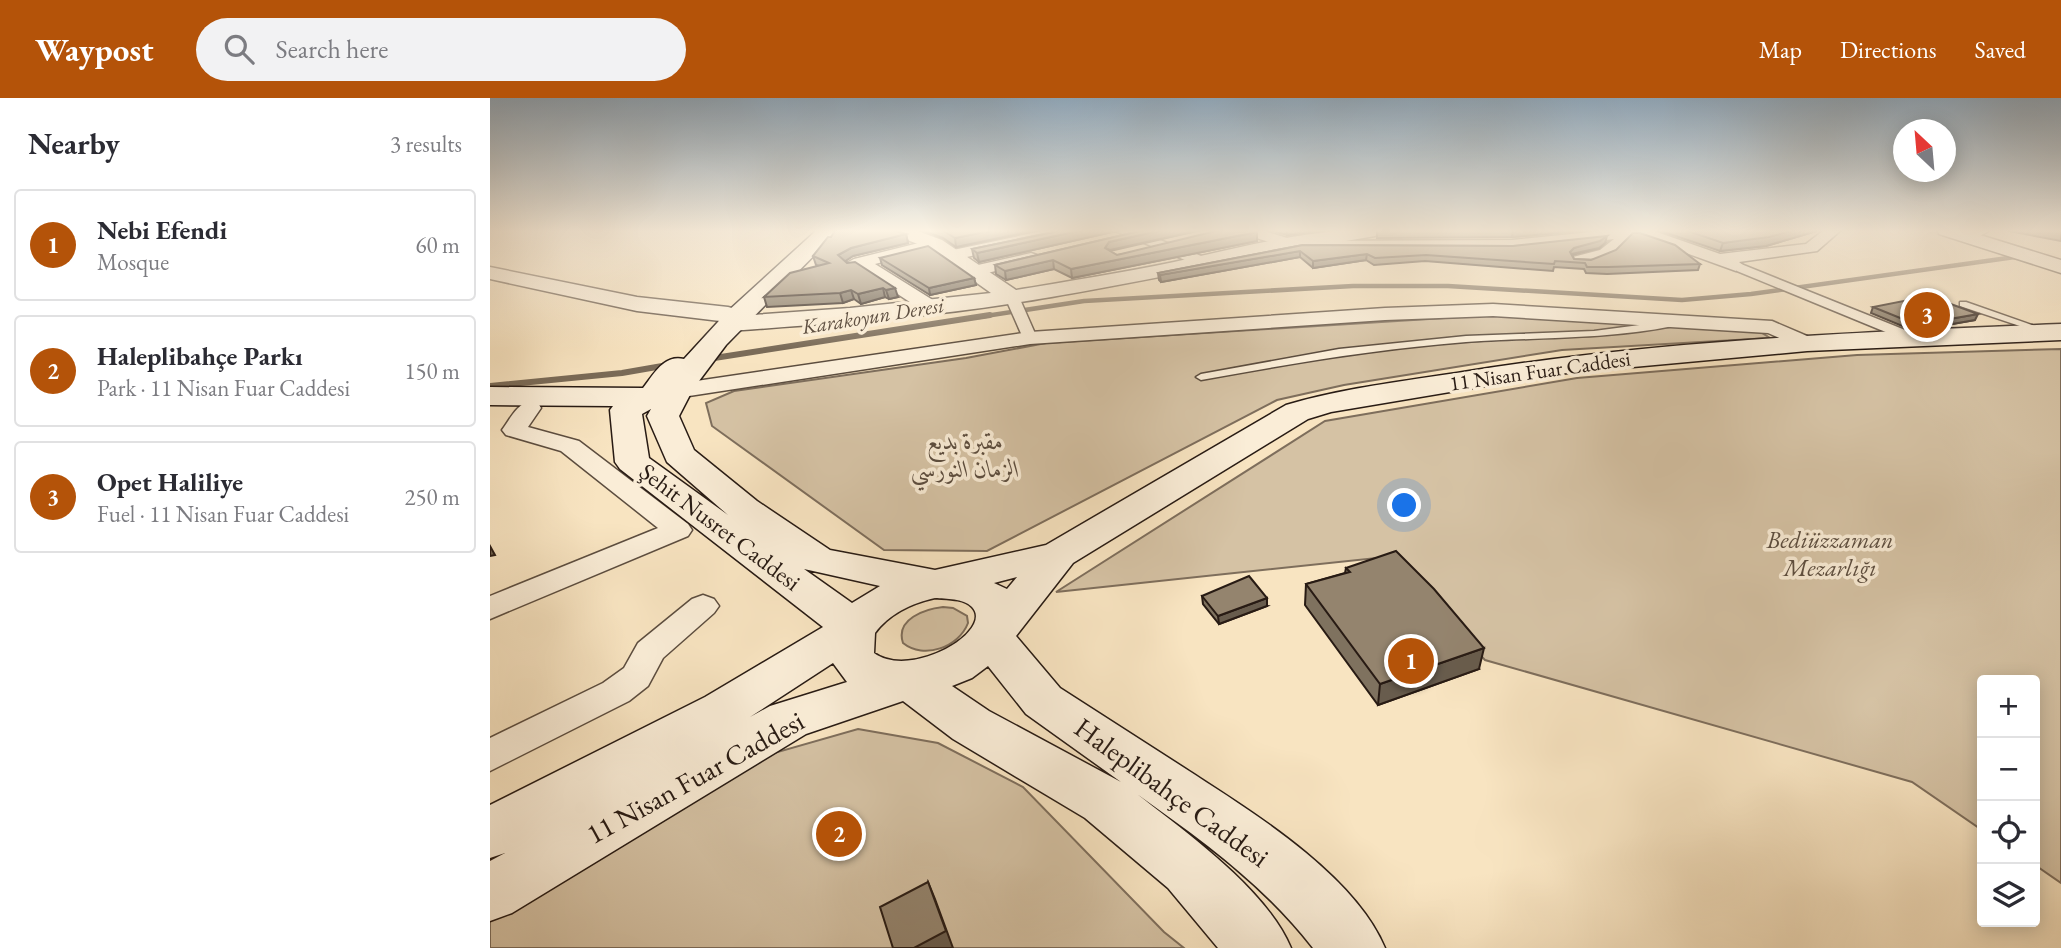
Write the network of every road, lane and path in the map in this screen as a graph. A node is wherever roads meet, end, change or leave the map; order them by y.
1 (773, 270) edge
2 (784, 270) edge
3 (865, 270) edge
4 (981, 270) edge
5 (1167, 270) edge
6 (1745, 270) edge
7 (975, 271) joint
8 (490, 273) edge
9 (1012, 297) junction
10 (1963, 304) dead end
11 (929, 306) junction
12 (1686, 322) junction
13 (722, 325) junction
14 (2059, 333) edge
15 (1030, 338) junction
16 (1914, 339) junction
17 (1807, 343) junction
18 (1201, 377) dead end
19 (490, 396) edge
20 (659, 396) junction
21 (490, 407) edge
22 (530, 408) junction
23 (1059, 554) junction
24 (935, 584) junction
25 (703, 606) dead end
26 (490, 608) edge
27 (855, 628) junction
28 (992, 636) junction
29 (909, 681) junction
30 (490, 755) edge
31 (490, 833) edge
32 (490, 893) edge
33 (1259, 948) edge
34 (1353, 948) edge

1 - 13 main road, Şehit Nusret Caddesi
2 - 13 main road, Şehit Nusret Caddesi
3 - 11 street
4 - 7 street
5 - 9 street
6 - 16 street
7 - 9 street
8 - 13 street
9 - 11 street
9 - 15 street
10 - 14 lane
11 - 13 street
12 - 15 street
12 - 17 street
12 - 18 lane
13 - 20 main road, Şehit Nusret Caddesi
14 - 16 main road, 11 Nisan Fuar Caddesi
15 - 20 street
16 - 17 main road, 11 Nisan Fuar Caddesi
17 - 23 main road, 11 Nisan Fuar Caddesi
19 - 20 main road
20 - 22 main road
20 - 24 main road, Şehit Nusret Caddesi
20 - 27 main road, Şehit Nusret Caddesi
21 - 22 main road
22 - 26 street
23 - 24 main road, 11 Nisan Fuar Caddesi
23 - 28 main road, 11 Nisan Fuar Caddesi
24 - 27 main road
24 - 28 main road
25 - 30 street
27 - 29 main road
27 - 31 main road, 11 Nisan Fuar Caddesi
28 - 29 main road
28 - 34 main road, Haleplibahçe Caddesi
29 - 32 main road, 11 Nisan Fuar Caddesi
29 - 33 main road, Haleplibahçe Caddesi

